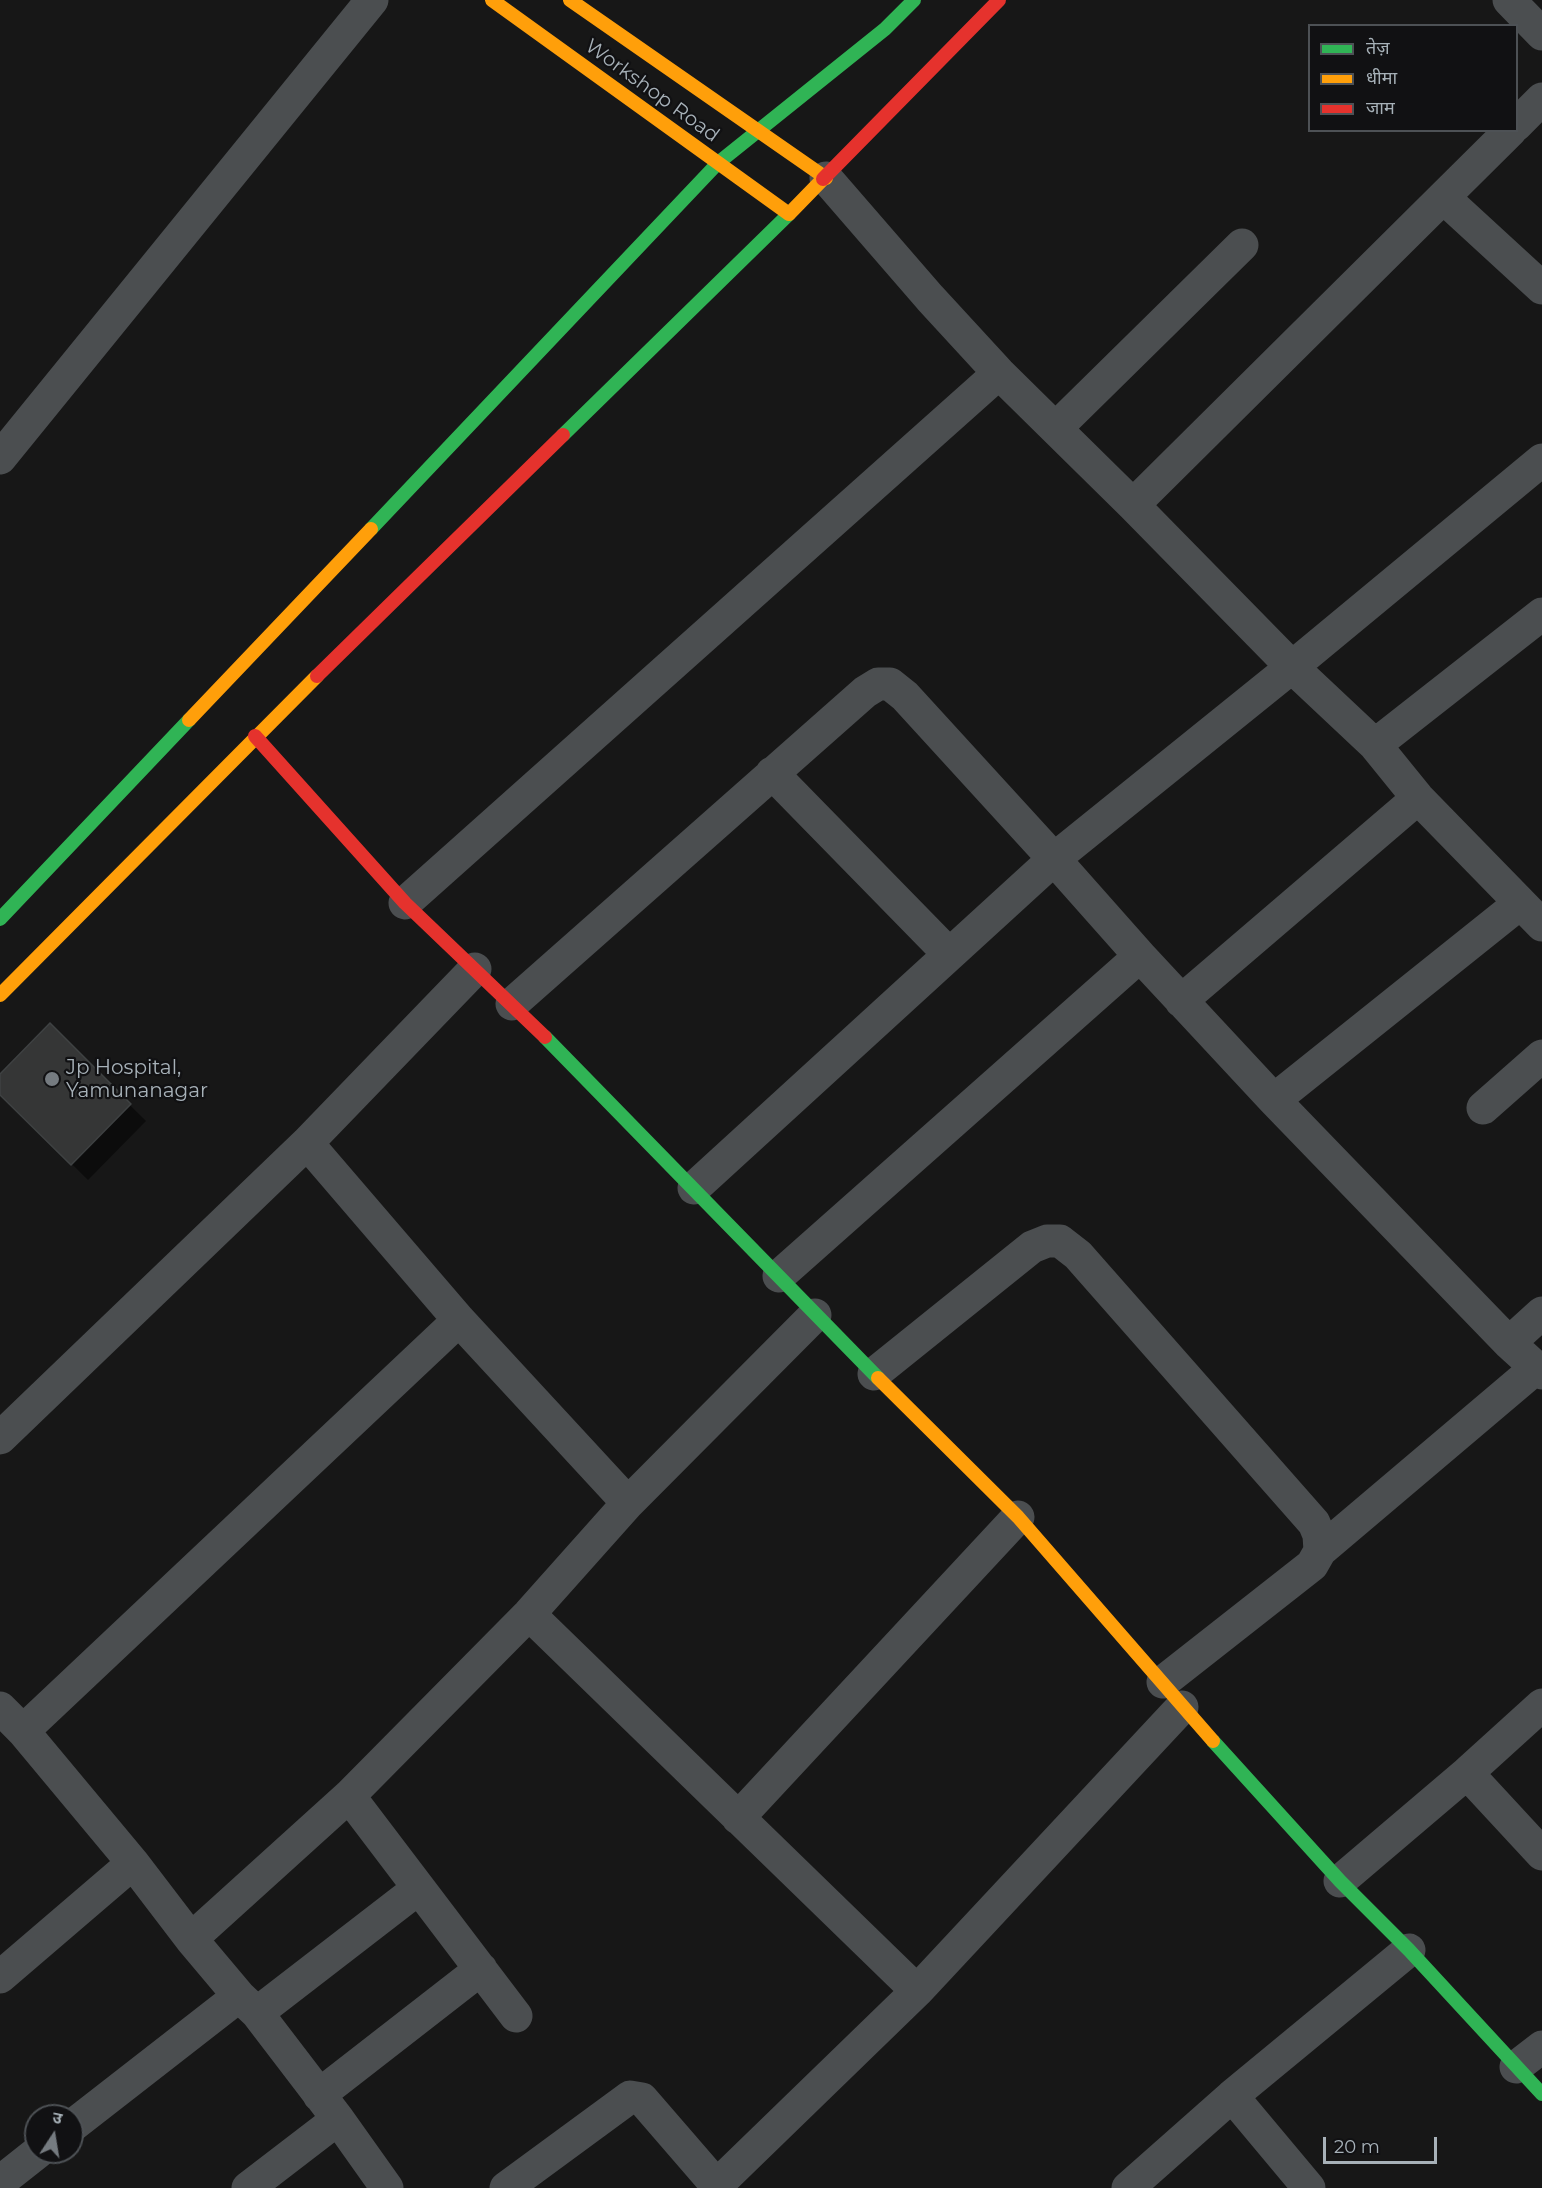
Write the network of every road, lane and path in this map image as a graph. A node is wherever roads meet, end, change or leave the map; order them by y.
1 (372, 0) edge
2 (492, 0) edge
3 (570, 0) edge
4 (914, 0) edge
5 (999, 0) edge
6 (1509, 0) edge
7 (1542, 34) edge
8 (1542, 99) edge
9 (1518, 123) edge
10 (759, 130) junction
11 (1509, 132) edge
12 (718, 163) junction
13 (826, 178) junction
14 (1444, 198) junction
15 (789, 214) junction
16 (1242, 245) dead end
17 (1542, 288) edge
18 (999, 373) junction
19 (1056, 428) junction
20 (0, 458) edge
21 (1542, 460) edge
22 (1133, 505) junction
23 (1542, 614) edge
24 (1293, 667) junction
25 (255, 736) junction
26 (1375, 745) junction
27 (772, 773) junction
28 (1418, 798) junction
29 (1054, 858) junction
30 (405, 903) junction
31 (1531, 915) edge
32 (0, 919) edge
33 (948, 954) junction
34 (1140, 956) junction
35 (475, 969) junction
36 (0, 994) edge
37 (1181, 1001) junction
38 (512, 1004) junction
39 (1542, 1056) edge
40 (1275, 1100) junction
41 (1483, 1108) dead end
42 (307, 1143) junction
43 (694, 1188) junction
44 (778, 1276) junction
45 (1542, 1313) edge
46 (815, 1315) junction
47 (459, 1320) junction
48 (1509, 1343) junction
49 (1539, 1370) edge
50 (874, 1374) junction
51 (0, 1438) edge
52 (628, 1503) junction
53 (1018, 1517) junction
54 (1320, 1551) junction
55 (529, 1614) junction
56 (1172, 1694) junction
57 (1542, 1705) edge
58 (0, 1708) edge
59 (23, 1731) junction
60 (1467, 1773) junction
61 (349, 1796) junction
62 (738, 1818) junction
63 (1542, 1854) edge
64 (133, 1863) junction
65 (1340, 1881) junction
66 (419, 1888) junction
67 (191, 1939) junction
68 (1409, 1950) junction
69 (481, 1970) junction
70 (0, 1977) edge
71 (917, 1991) junction
72 (248, 2004) junction
73 (516, 2016) dead end
74 (1542, 2047) edge
75 (1516, 2067) junction
76 (1542, 2094) edge
77 (1232, 2096) junction
78 (328, 2107) junction
79 (84, 2118) edge
80 (24, 2163) edge
81 (0, 2182) edge
82 (718, 2186) edge
83 (248, 2188) edge
84 (386, 2188) edge
85 (506, 2188) edge
86 (1128, 2188) edge
87 (1309, 2188) edge

1 - 20 street
2 - 12 main road, Workshop Road
3 - 10 main road, Workshop Road
4 - 10 main road
5 - 13 main road
6 - 7 street
8 - 9 street
10 - 12 main road
10 - 13 main road, Workshop Road
11 - 14 street
12 - 15 main road, Workshop Road
12 - 32 main road
13 - 15 main road
13 - 18 street
14 - 17 street
14 - 22 street
15 - 25 main road
16 - 19 street
18 - 19 street
18 - 30 street
19 - 22 street
21 - 24 street
22 - 24 street
23 - 26 street
24 - 26 street
24 - 29 street
25 - 30 main road
25 - 36 main road
26 - 28 street
27 - 29 street
27 - 33 street
27 - 38 street
28 - 31 street
28 - 37 street
29 - 33 street
29 - 34 street
30 - 35 main road
31 - 40 street
33 - 43 street
34 - 37 street
34 - 44 street
35 - 38 main road
35 - 42 street
37 - 40 street
38 - 43 main road
39 - 41 street
40 - 48 street
42 - 47 street
42 - 51 street
43 - 44 main road
44 - 46 main road
45 - 48 street
46 - 50 main road
46 - 52 street
47 - 52 street
47 - 59 street
48 - 49 street
49 - 54 street
50 - 53 main road
50 - 54 street
52 - 55 street
53 - 56 main road
53 - 62 street
54 - 56 street
55 - 61 street
55 - 62 street
56 - 65 main road
56 - 71 street
57 - 60 street
58 - 59 street
59 - 64 street
60 - 63 street
60 - 65 street
61 - 66 street
61 - 67 street
62 - 71 street
64 - 67 street
64 - 70 street
65 - 68 main road
66 - 69 street
66 - 72 street
67 - 72 street
68 - 75 main road
68 - 77 street
69 - 73 street
69 - 78 street
71 - 82 street
72 - 78 street
72 - 79 street
74 - 75 street
75 - 76 main road
77 - 86 street
77 - 87 street
78 - 83 street
78 - 84 street
80 - 81 street
82 - 85 street

